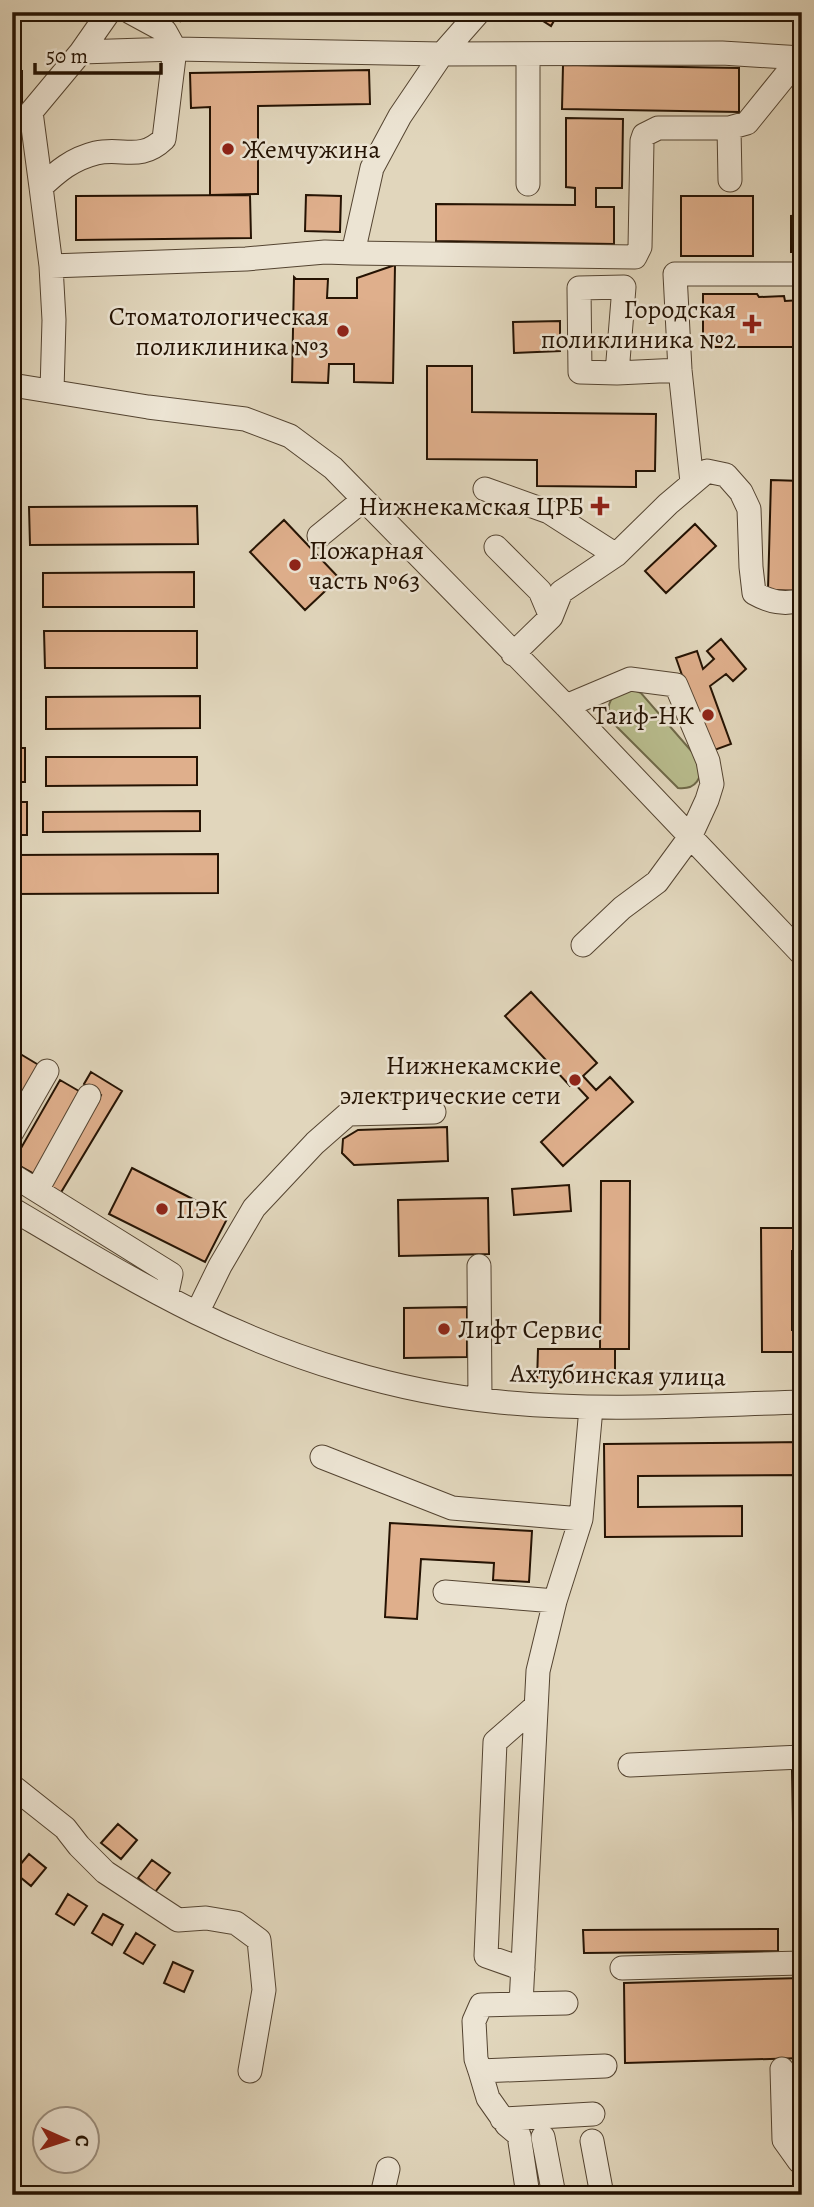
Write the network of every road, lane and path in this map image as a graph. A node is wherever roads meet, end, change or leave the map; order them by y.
1 (110, 12) edge
2 (131, 12) edge
3 (479, 12) edge
4 (175, 49) junction
5 (82, 52) junction
6 (442, 54) junction
7 (528, 54) junction
8 (801, 57) edge
9 (729, 128) junction
10 (730, 180) dead end
11 (528, 184) dead end
12 (41, 187) junction
13 (353, 253) junction
14 (577, 255) junction
15 (635, 257) junction
16 (51, 265) junction
17 (802, 274) edge
18 (624, 287) junction
19 (579, 288) junction
20 (680, 370) junction
21 (617, 373) junction
22 (12, 385) edge
23 (52, 391) junction
24 (692, 482) junction
25 (485, 489) dead end
26 (363, 500) junction
27 (320, 536) dead end
28 (496, 547) dead end
29 (616, 555) junction
30 (802, 600) edge
31 (551, 617) junction
32 (513, 654) junction
33 (566, 706) junction
34 (690, 837) junction
35 (583, 945) dead end
36 (802, 954) edge
37 (47, 1071) dead end
38 (89, 1096) dead end
39 (434, 1112) dead end
40 (12, 1132) edge
41 (12, 1175) edge
42 (37, 1189) junction
43 (12, 1209) edge
44 (479, 1266) dead end
45 (166, 1297) junction
46 (197, 1313) junction
47 (480, 1399) junction
48 (802, 1402) edge
49 (590, 1408) junction
50 (322, 1457) dead end
51 (581, 1519) junction
52 (445, 1592) dead end
53 (555, 1601) junction
54 (536, 1706) junction
55 (802, 1757) edge
56 (630, 1765) dead end
57 (12, 1786) edge
58 (802, 1963) edge
59 (622, 1968) dead end
60 (523, 1969) junction
61 (566, 2003) dead end
62 (521, 2004) junction
63 (605, 2066) dead end
64 (782, 2069) dead end
65 (250, 2071) dead end
66 (480, 2071) junction
67 (593, 2114) dead end
68 (502, 2119) junction
69 (592, 2141) dead end
70 (522, 2158) junction
71 (802, 2161) edge
72 (388, 2169) dead end
73 (382, 2195) edge
74 (527, 2195) edge
75 (554, 2195) edge
76 (602, 2195) edge

1 - 5 street
2 - 4 street
3 - 6 street
4 - 5 street
4 - 6 street
4 - 12 street
5 - 12 street
6 - 7 street
6 - 13 street
7 - 8 street
7 - 11 street
8 - 9 street
9 - 10 street
9 - 15 street
12 - 16 street
13 - 14 street
13 - 16 street
14 - 15 street
14 - 19 street
15 - 18 street
16 - 23 street
17 - 20 street
18 - 19 street
18 - 21 street
19 - 21 street
20 - 21 street
20 - 24 street
22 - 23 street
23 - 26 street
24 - 29 street
24 - 30 street
25 - 29 street
26 - 27 street
26 - 32 street
28 - 31 street
29 - 31 street
31 - 32 street
32 - 33 street
33 - 34 street
33 - 34 street
34 - 35 street
34 - 36 street
37 - 40 street
38 - 42 street
39 - 46 street
41 - 42 street
42 - 45 street
43 - 45 street, Ахтубинская улица
44 - 47 street
45 - 46 street, Ахтубинская улица
46 - 47 street, Ахтубинская улица
47 - 49 street, Ахтубинская улица
48 - 49 street, Ахтубинская улица
49 - 51 street
50 - 51 street
51 - 53 street
52 - 53 street
53 - 54 street
54 - 60 street
54 - 60 street
55 - 56 street
57 - 65 street
58 - 59 street
60 - 62 street
61 - 62 street
62 - 66 street
63 - 66 street
64 - 71 street
66 - 68 street
67 - 68 street
68 - 70 street
69 - 76 street
70 - 74 street
70 - 75 street
72 - 73 street

